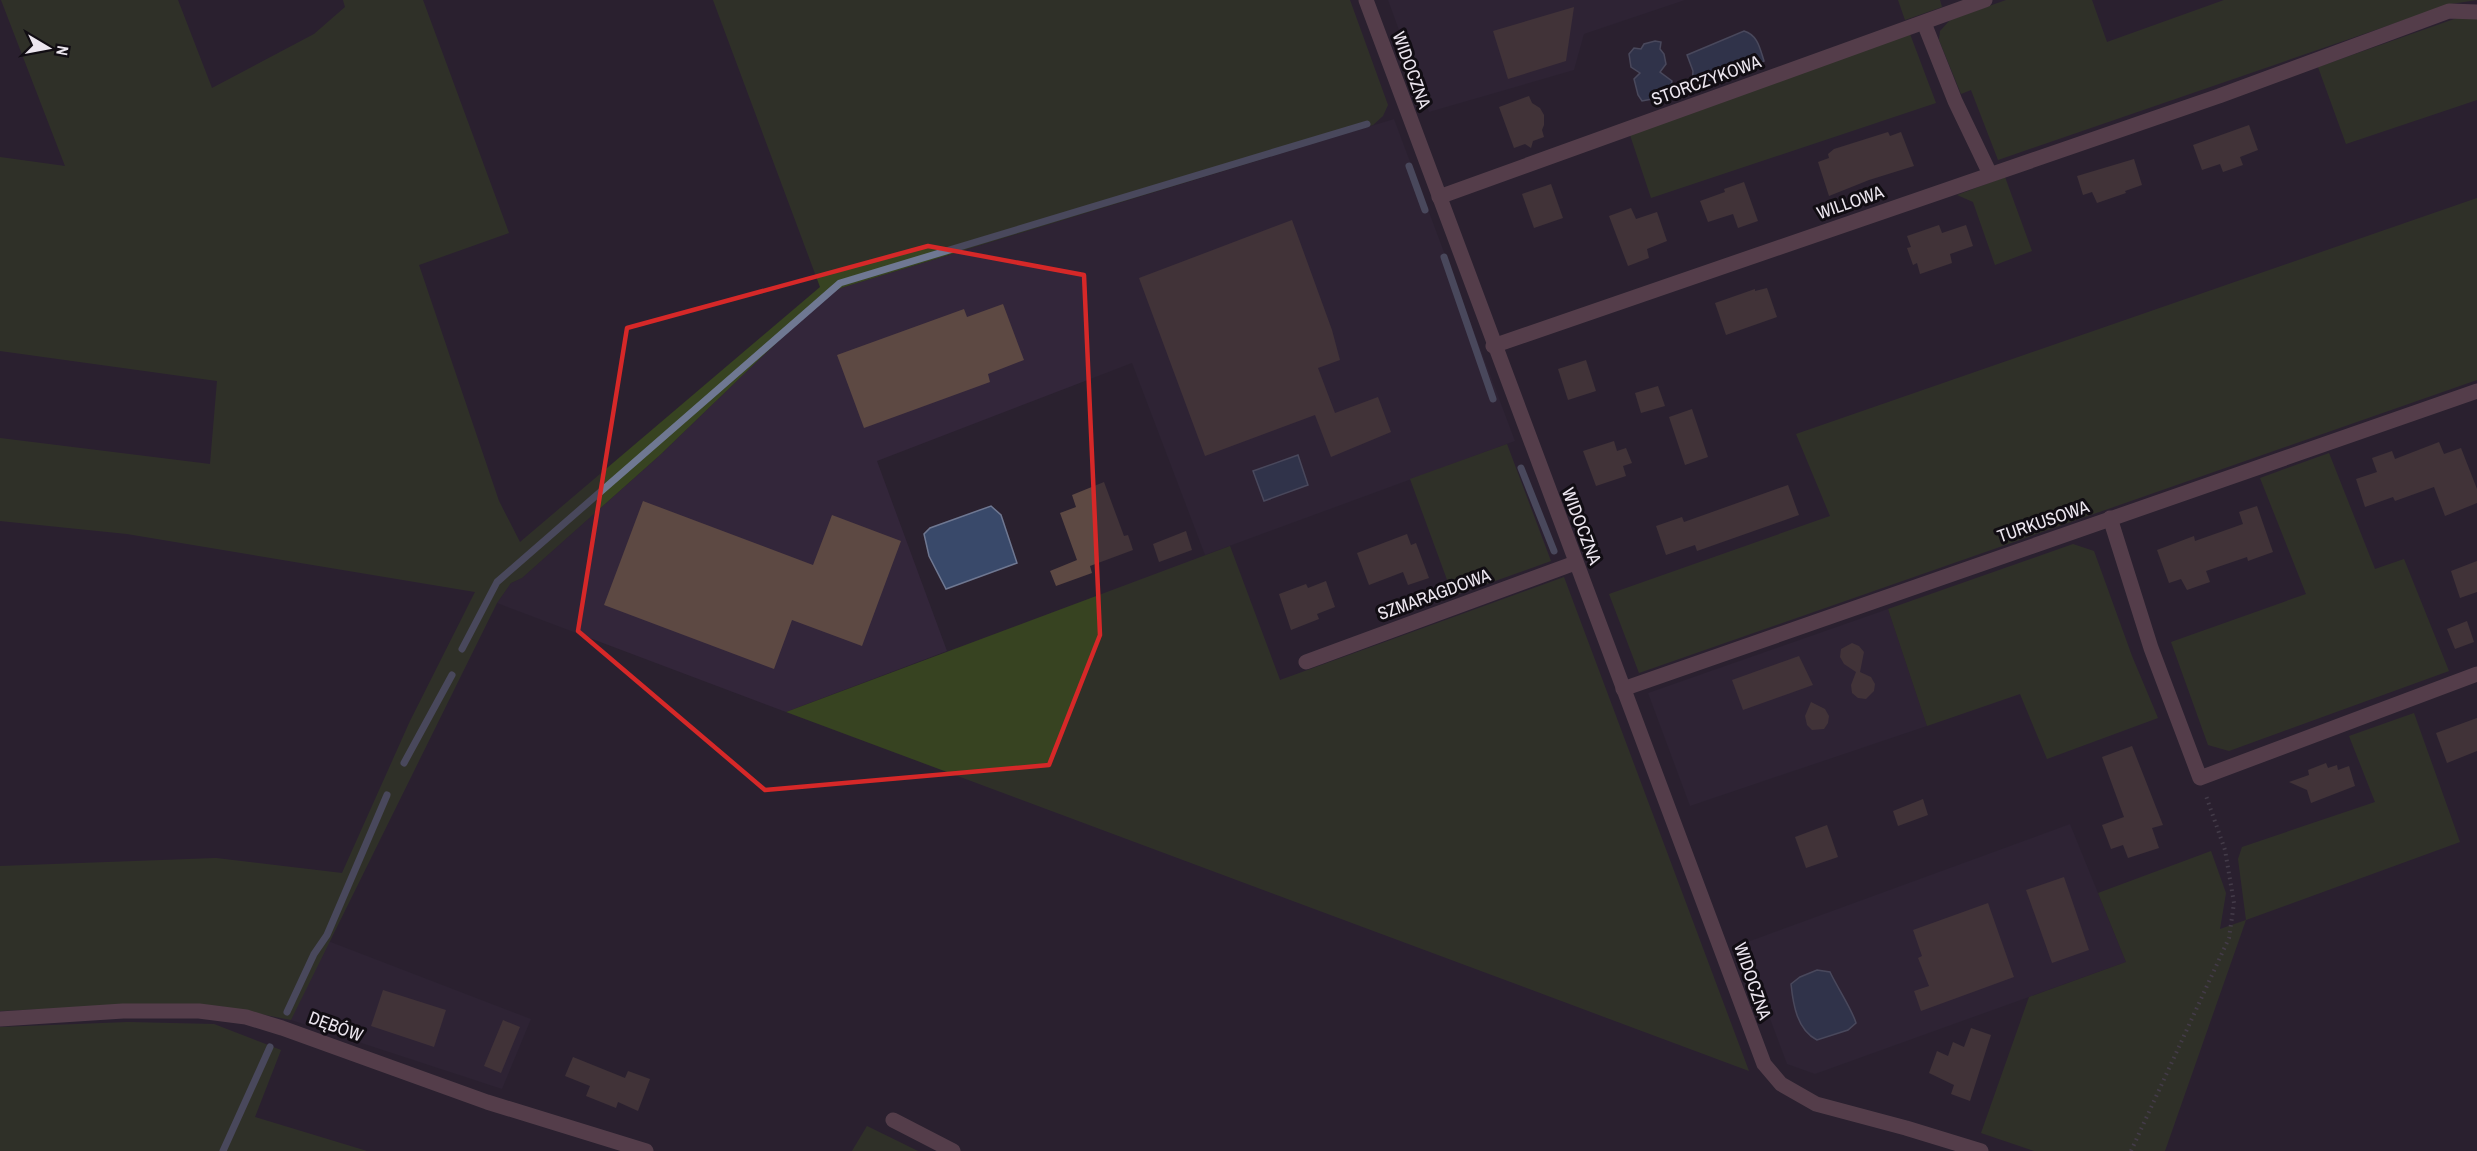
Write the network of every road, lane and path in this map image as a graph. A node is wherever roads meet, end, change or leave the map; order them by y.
1 (1366, 0) edge
2 (1986, 0) edge
3 (2477, 12) edge
4 (1924, 22) junction
5 (1990, 174) junction
6 (1439, 197) junction
7 (1494, 346) junction
8 (2477, 391) edge
9 (2110, 518) junction
10 (1575, 563) junction
11 (1306, 662) dead end
12 (2477, 674) edge
13 (1623, 689) junction
14 (2200, 778) junction
15 (0, 1019) edge
16 (893, 1120) dead end
17 (646, 1151) edge
18 (953, 1151) edge
19 (1981, 1151) edge
20 (2131, 1151) edge

1 - 6 street, WIDOCZNA
2 - 4 street, STORCZYKOWA
3 - 5 street, WILLOWA
4 - 5 street
4 - 6 street, STORCZYKOWA
5 - 7 street, WILLOWA
6 - 7 street, WIDOCZNA
7 - 10 street, WIDOCZNA
8 - 9 street, TURKUSOWA
9 - 13 street, TURKUSOWA
9 - 14 street
10 - 11 street, SZMARAGDOWA
10 - 13 street, WIDOCZNA
12 - 14 street
13 - 19 street, WIDOCZNA
14 - 20 path
15 - 17 street, DĘBÓW
16 - 18 street

